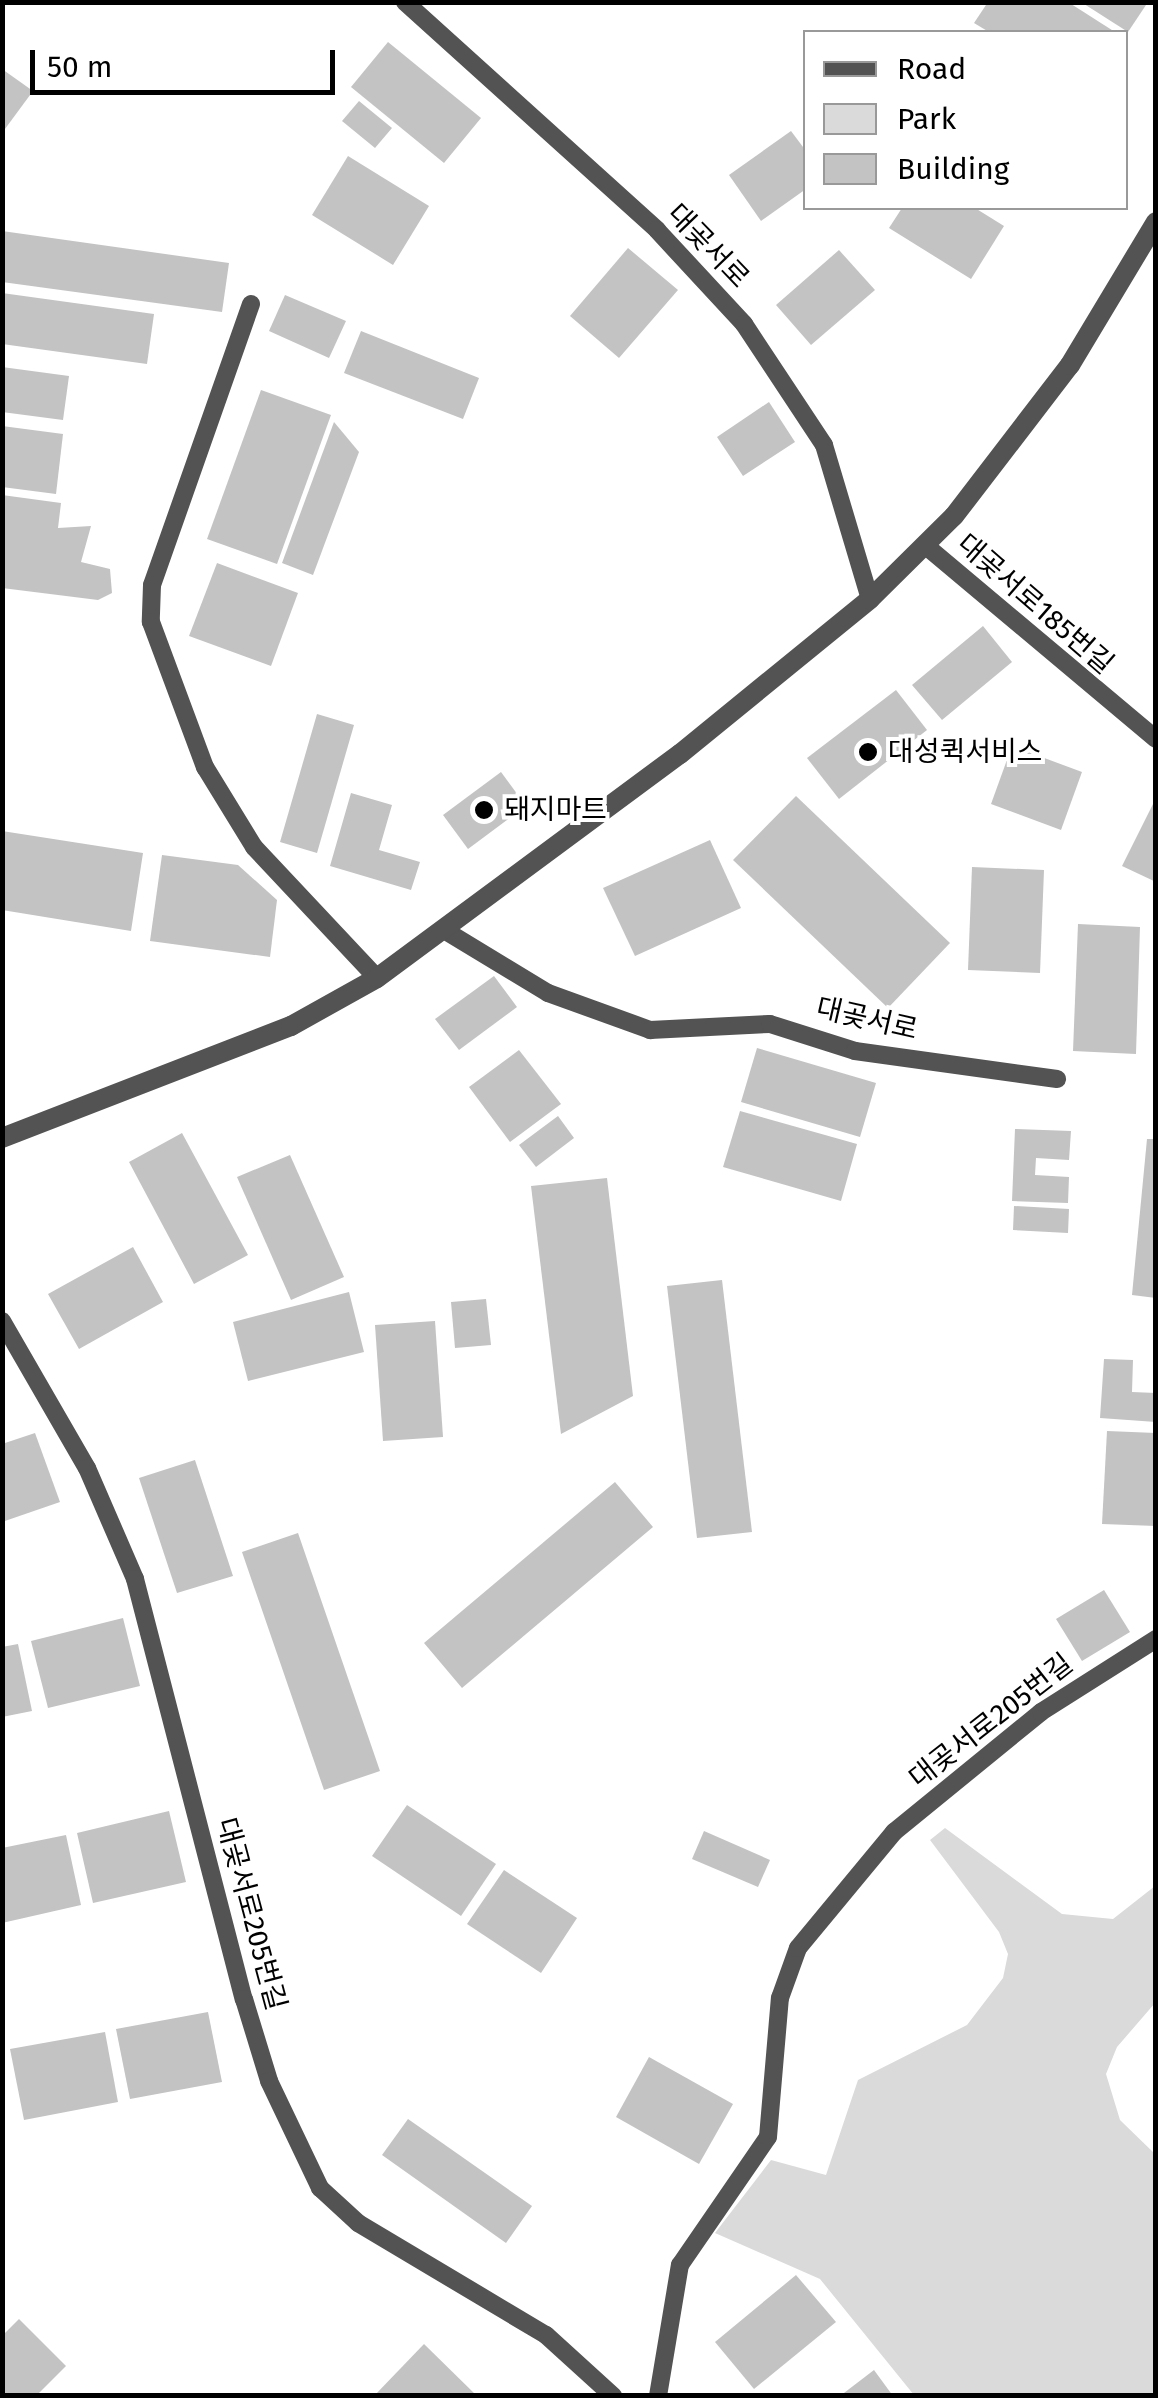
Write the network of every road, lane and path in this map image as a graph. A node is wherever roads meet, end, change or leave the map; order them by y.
1 (405, 2) edge
2 (1156, 222) edge
3 (251, 304) dead end
4 (926, 546) junction
5 (870, 599) junction
6 (1156, 739) edge
7 (449, 934) junction
8 (377, 978) junction
9 (1056, 1079) dead end
10 (2, 1138) edge
11 (2, 1320) edge
12 (1153, 1639) edge
13 (613, 2396) edge
14 (658, 2396) edge

1 - 5 lane, 대곶서로
2 - 4 street
3 - 8 lane
4 - 5 street
4 - 6 lane, 대곶서로185번길
5 - 7 street
7 - 8 street
7 - 9 lane, 대곶서로
8 - 10 street
11 - 13 lane, 대곶서로205번길
12 - 14 lane, 대곶서로205번길

